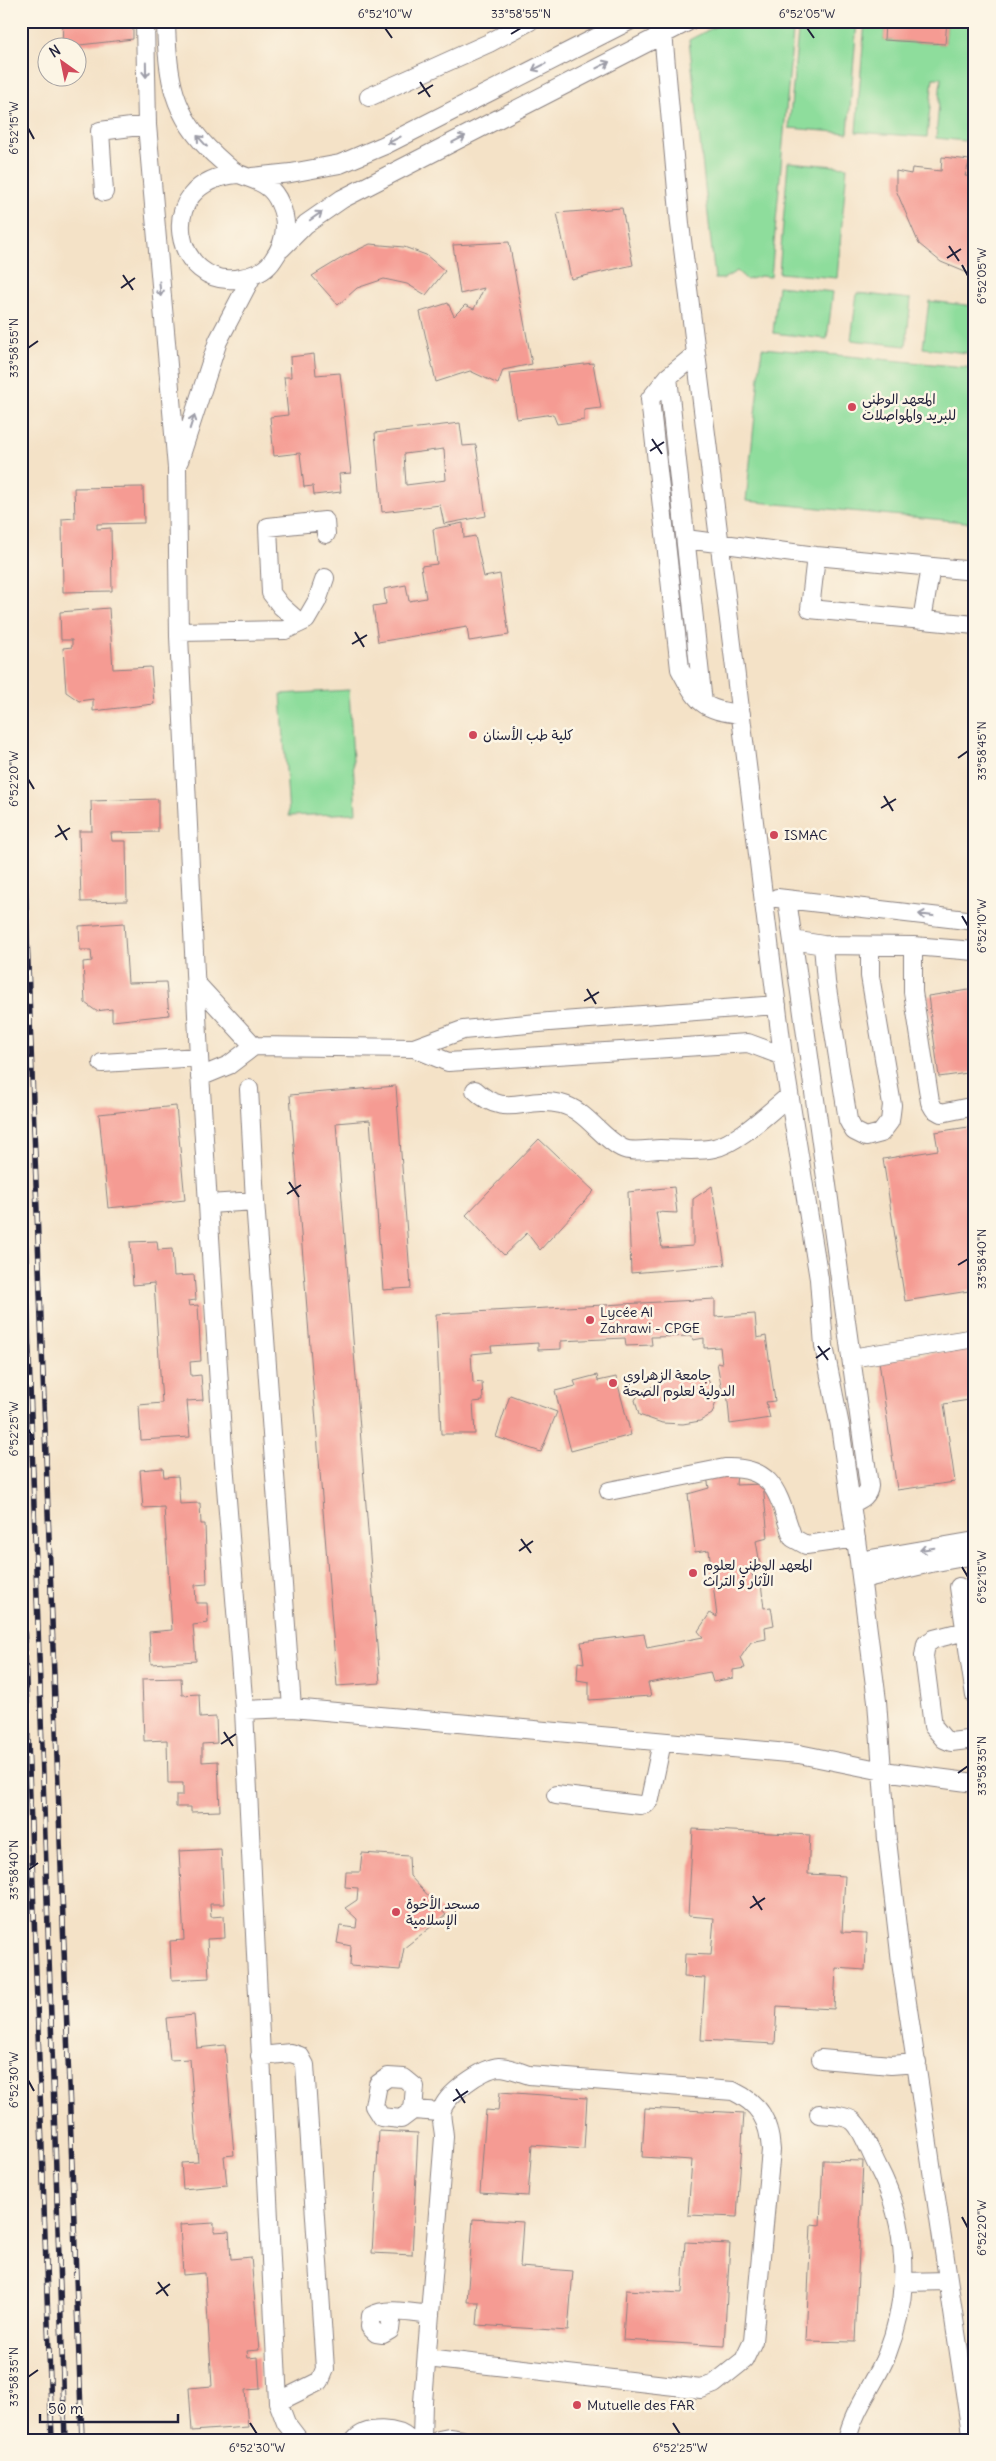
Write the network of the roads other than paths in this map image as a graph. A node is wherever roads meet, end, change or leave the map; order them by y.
1 (145, 21) edge
2 (166, 21) edge
3 (530, 21) edge
4 (629, 21) edge
5 (689, 21) edge
6 (662, 28) edge
7 (369, 97) dead end
8 (147, 125) junction
9 (245, 175) junction
10 (104, 192) dead end
11 (156, 240) junction
12 (182, 241) junction
13 (281, 250) junction
14 (252, 276) junction
15 (696, 354) junction
16 (668, 378) junction
17 (177, 468) junction
18 (326, 534) dead end
19 (686, 539) junction
20 (720, 544) junction
21 (816, 556) junction
22 (931, 567) junction
23 (975, 571) edge
24 (325, 578) dead end
25 (922, 620) junction
26 (300, 623) junction
27 (975, 625) edge
28 (179, 632) junction
29 (703, 702) junction
30 (741, 714) junction
31 (763, 896) junction
32 (787, 899) junction
33 (975, 920) edge
34 (793, 940) junction
35 (823, 945) junction
36 (870, 946) junction
37 (913, 946) junction
38 (975, 951) edge
39 (196, 983) junction
40 (777, 1006) junction
41 (254, 1046) junction
42 (414, 1048) junction
43 (783, 1056) junction
44 (199, 1057) junction
45 (102, 1063) dead end
46 (200, 1077) junction
47 (249, 1089) dead end
48 (475, 1090) dead end
49 (789, 1096) junction
50 (975, 1106) edge
51 (255, 1201) junction
52 (209, 1204) junction
53 (975, 1338) edge
54 (851, 1358) junction
55 (610, 1491) dead end
56 (851, 1504) junction
57 (856, 1538) junction
58 (975, 1541) edge
59 (975, 1555) edge
60 (860, 1561) junction
61 (862, 1579) junction
62 (958, 1587) dead end
63 (965, 1631) junction
64 (975, 1696) edge
65 (292, 1708) junction
66 (244, 1710) junction
67 (975, 1739) edge
68 (662, 1742) junction
69 (883, 1771) junction
70 (975, 1782) edge
71 (556, 1795) dead end
72 (260, 2056) junction
73 (821, 2059) dead end
74 (917, 2063) junction
75 (413, 2110) dead end
76 (441, 2112) junction
77 (819, 2114) dead end
78 (948, 2281) junction
79 (904, 2282) junction
80 (392, 2312) dead end
81 (430, 2315) junction
82 (428, 2358) junction
83 (278, 2402) junction
84 (299, 2440) edge
85 (356, 2440) edge
86 (410, 2440) edge
87 (422, 2440) edge
88 (439, 2440) edge
89 (462, 2440) edge
90 (847, 2440) edge
91 (972, 2440) edge

1 -> 8 street
9 -> 2 street
3 - 7 street
4 -> 9 street
5 - 6 street
13 -> 6 street
6 - 15 street
8 - 10 street
8 - 11 street
9 - 12 street
9 - 13 street
11 - 12 street
11 -> 17 street
12 - 14 street
13 - 14 street
17 -> 14 street
15 - 16 street
15 - 20 street
16 - 19 street
16 - 29 street
17 - 28 street
18 - 26 street
19 - 20 street
19 - 29 street
20 - 21 street
20 - 30 street
21 - 22 street
21 - 25 street
22 - 23 street
22 - 25 street
24 - 26 street
25 - 27 street
26 - 28 street
28 - 39 street
29 - 30 street
30 - 31 street
31 - 32 street
31 - 40 street
33 -> 32 street
32 - 34 street
34 - 35 street
34 - 54 street
35 - 36 street
35 - 36 street
36 - 37 street
37 - 38 street
37 - 50 street
39 - 41 street
39 - 44 street
40 - 42 street
40 - 43 street
41 - 42 street
41 - 46 street
42 - 43 street
43 - 49 street
44 - 45 street
44 - 46 street
46 - 52 street
47 - 51 street
48 - 49 street
49 - 56 street
51 - 52 street
51 - 65 street
52 - 66 street
53 - 54 street
54 - 56 street
55 - 57 street
56 - 57 street
57 - 60 street
58 -> 60 street
59 - 61 street
60 - 61 street
61 - 69 street
62 - 63 street
63 - 64 street
63 - 67 street
65 - 66 street
65 - 68 street
66 - 72 street
68 - 69 street
68 - 71 street
69 - 70 street
69 - 74 street
72 - 83 street
72 - 83 street
73 - 74 street
74 - 78 street
75 - 76 street
76 - 81 street
76 - 82 street
77 - 79 street
78 - 79 street
78 - 91 street
79 - 90 street
80 - 81 street
81 - 82 street
82 - 87 street
83 - 84 street
85 - 86 street
88 - 89 street

